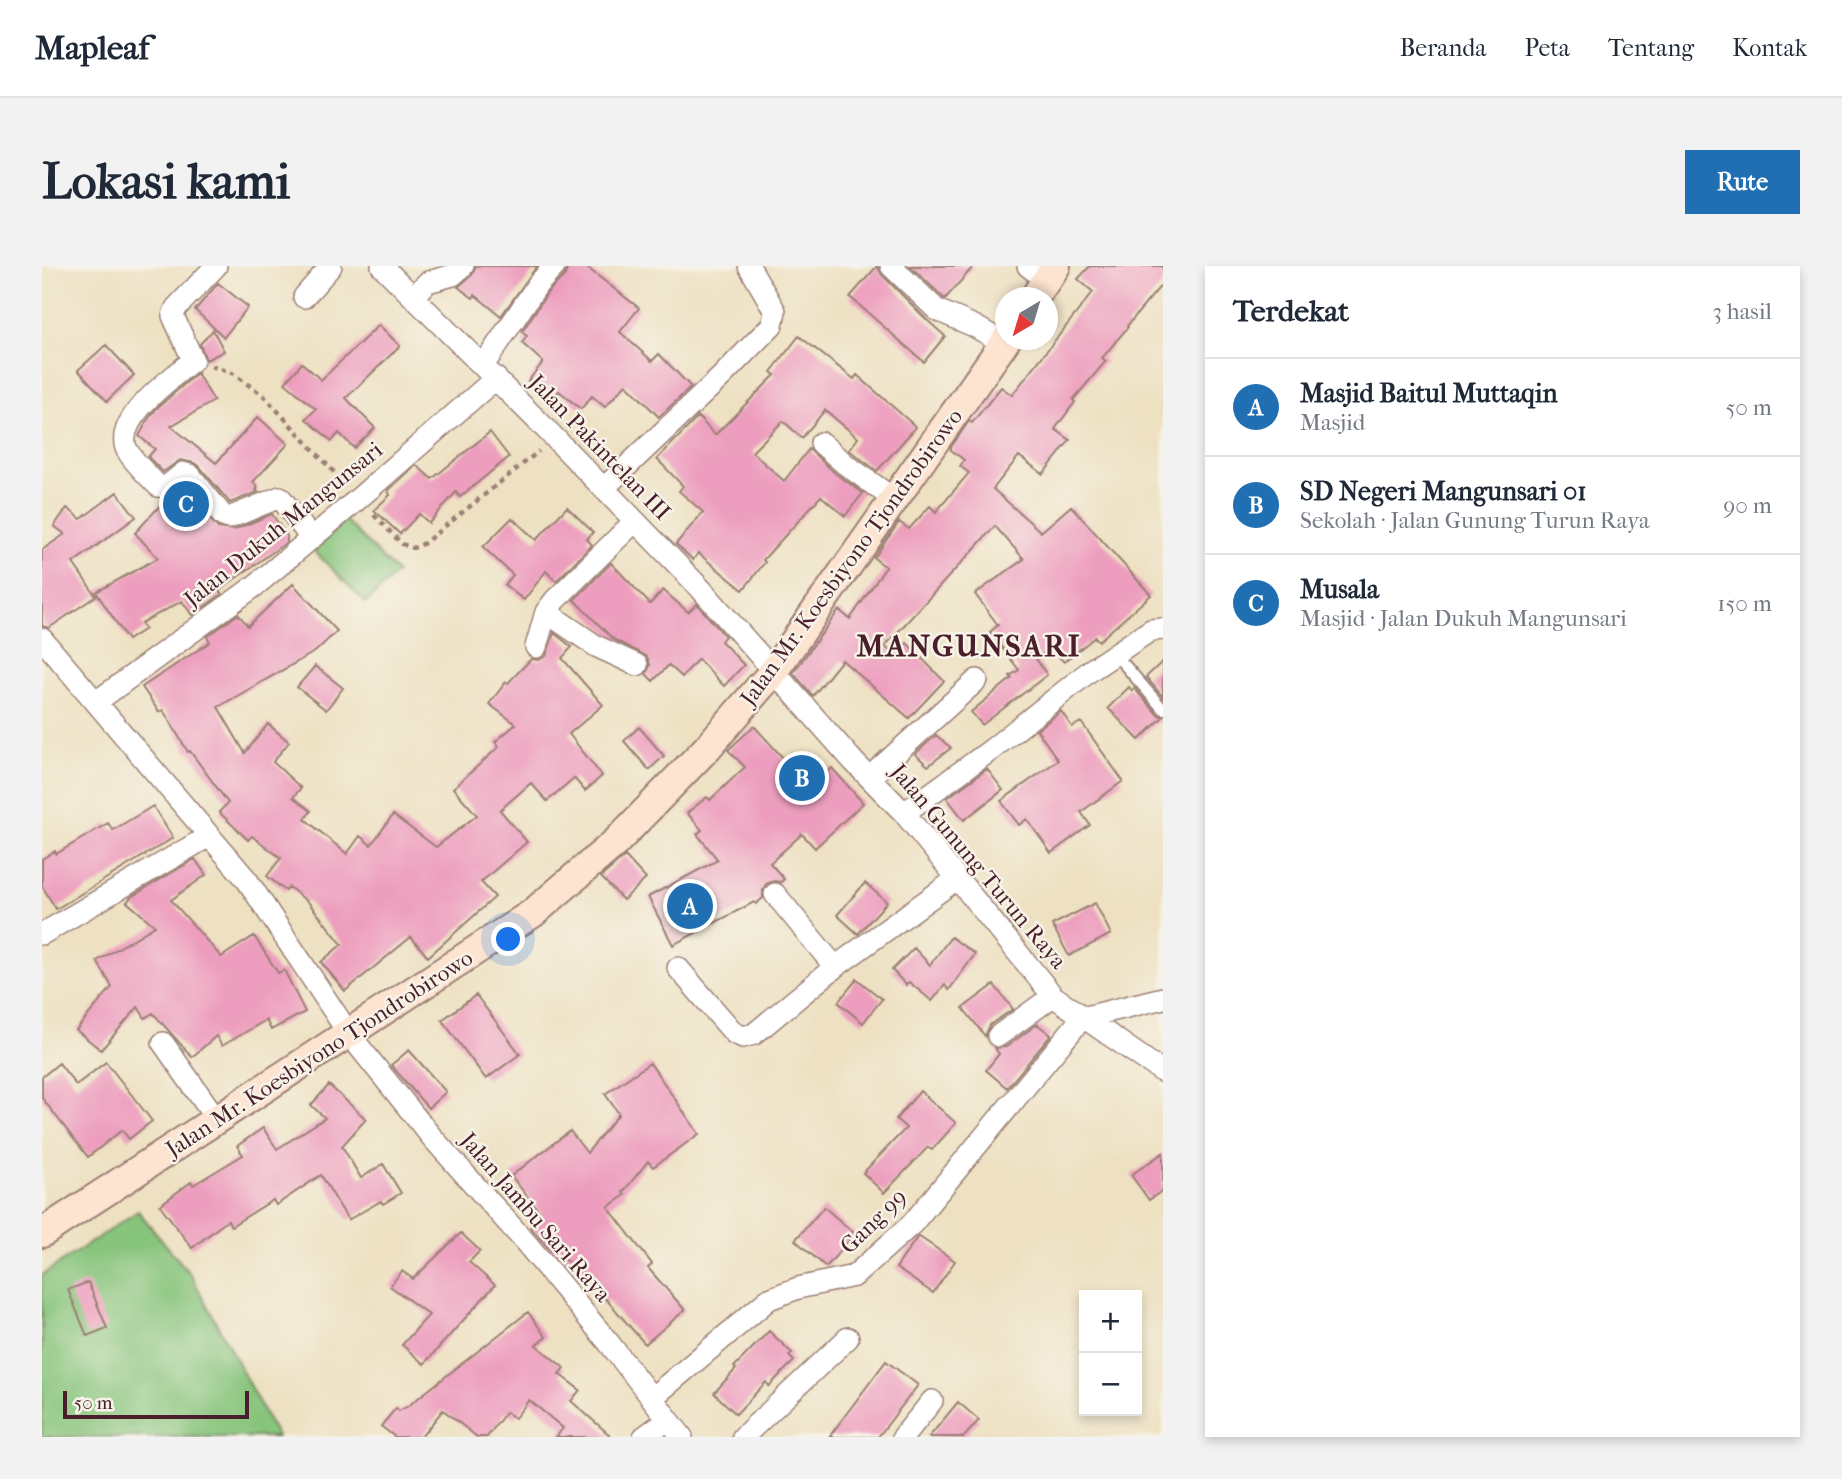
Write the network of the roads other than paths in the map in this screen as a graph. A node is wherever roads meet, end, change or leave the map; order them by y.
1 (216, 266) edge
2 (331, 266) edge
3 (382, 266) edge
4 (463, 266) edge
5 (555, 266) edge
6 (749, 266) edge
7 (891, 266) edge
8 (304, 297) dead end
9 (413, 297) junction
10 (995, 336) edge
11 (999, 350) edge
12 (490, 372) junction
13 (821, 443) dead end
14 (604, 488) junction
15 (895, 500) junction
16 (635, 521) junction
17 (311, 538) junction
18 (546, 612) junction
19 (1163, 629) edge
20 (42, 639) edge
21 (536, 647) dead end
22 (1115, 654) junction
23 (637, 665) dead end
24 (773, 672) junction
25 (977, 680) dead end
26 (96, 702) junction
27 (1163, 709) edge
28 (870, 777) junction
29 (904, 813) junction
30 (209, 835) junction
31 (958, 878) junction
32 (775, 894) dead end
33 (42, 934) edge
34 (835, 967) junction
35 (678, 968) dead end
36 (1053, 996) junction
37 (1163, 998) edge
38 (1082, 1018) junction
39 (349, 1034) junction
40 (998, 1036) dead end
41 (163, 1043) dead end
42 (1163, 1072) edge
43 (217, 1120) junction
44 (42, 1233) edge
45 (848, 1338) dead end
46 (652, 1398) junction
47 (932, 1401) dead end
48 (667, 1420) junction
49 (644, 1437) edge
50 (682, 1437) edge
51 (743, 1437) edge
52 (903, 1437) edge

1 - 17 street
2 - 8 street
3 - 9 street, Jalan Pakintelan III
4 - 9 street
5 - 12 street, Jalan Dukuh Mangunsari
6 - 14 street
7 - 10 street
9 - 12 street, Jalan Pakintelan III
11 - 15 main road, Jalan Mr. Koesbiyono Tjondrobirowo
12 - 14 street, Jalan Pakintelan III
12 - 17 street, Jalan Dukuh Mangunsari
13 - 15 street
14 - 16 street, Jalan Pakintelan III
15 - 24 main road, Jalan Mr. Koesbiyono Tjondrobirowo
16 - 18 street
16 - 24 street, Jalan Pakintelan III
17 - 26 street, Jalan Dukuh Mangunsari
18 - 21 street
18 - 23 street
19 - 22 street
20 - 26 street
22 - 27 lane
22 - 29 street
24 - 28 street, Jalan Gunung Turun Raya
24 - 39 main road, Jalan Mr. Koesbiyono Tjondrobirowo
25 - 28 street
26 - 30 street
28 - 29 street, Jalan Gunung Turun Raya
29 - 31 street, Jalan Gunung Turun Raya
30 - 33 street
30 - 39 street
31 - 34 street
31 - 36 street, Jalan Gunung Turun Raya
32 - 34 street
34 - 35 street
36 - 38 street, Jalan Gunung Turun Raya
36 - 40 street
37 - 38 street
38 - 42 street, Jalan Gunung Turun Raya
38 - 46 street, Gang 99
39 - 43 main road, Jalan Mr. Koesbiyono Tjondrobirowo
39 - 46 street, Jalan Jambu Sari Raya
41 - 43 street
43 - 44 main road, Jalan Mr. Koesbiyono Tjondrobirowo
45 - 51 street
46 - 48 street, Jalan Jambu Sari Raya
47 - 52 street
48 - 49 street
48 - 50 street, Jalan Jambu Sari Raya

